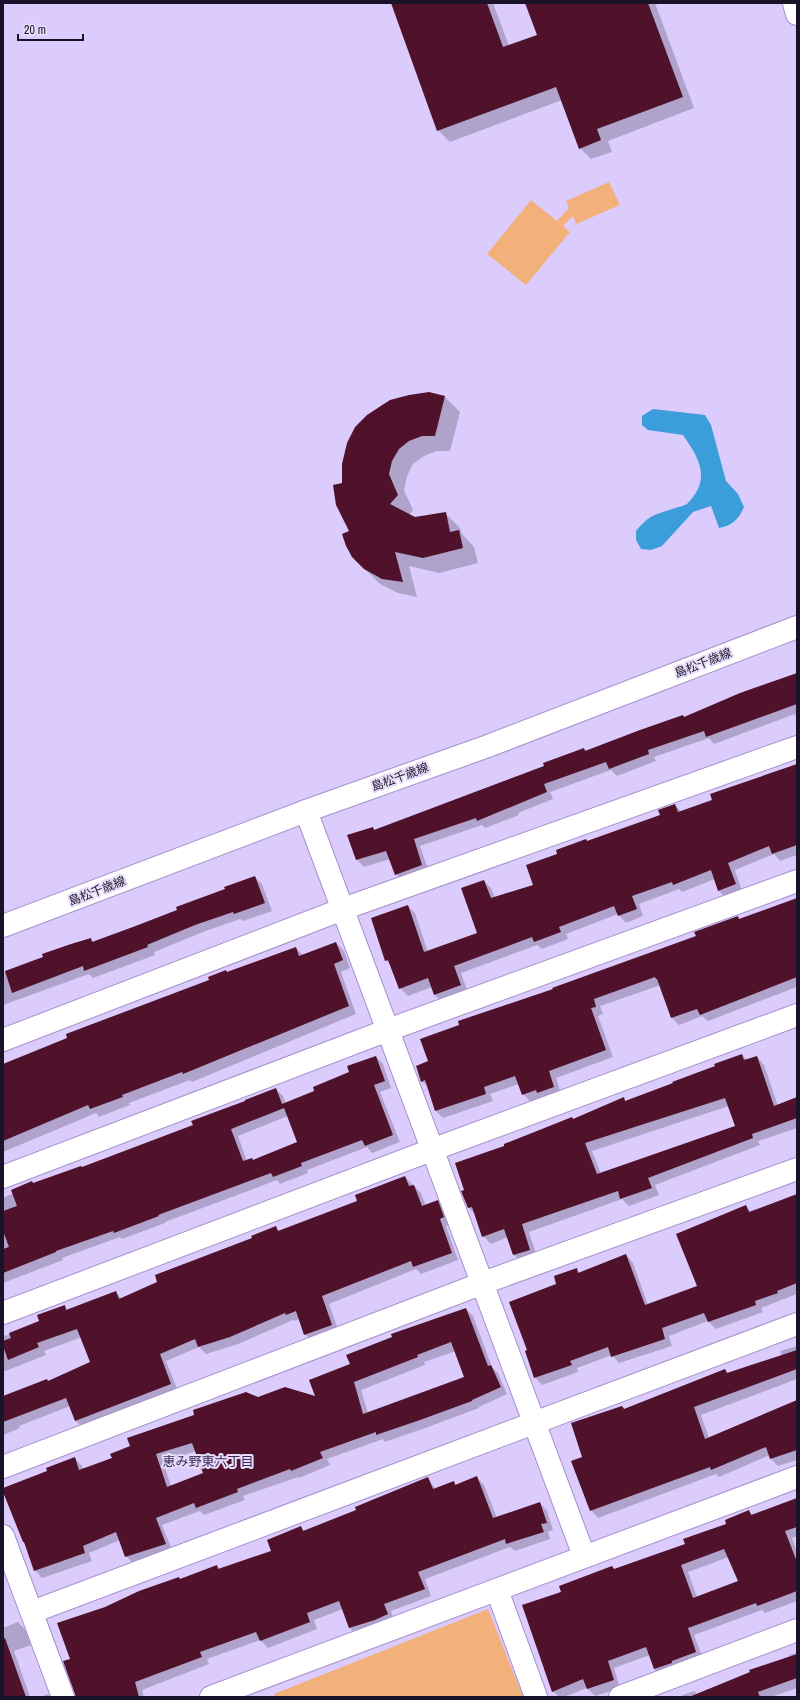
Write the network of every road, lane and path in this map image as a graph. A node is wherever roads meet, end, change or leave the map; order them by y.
1 (794, 3) edge
2 (797, 14) edge
3 (797, 627) edge
4 (797, 747) edge
5 (306, 812) junction
6 (797, 881) edge
7 (343, 909) junction
8 (3, 926) edge
9 (797, 1015) edge
10 (388, 1030) junction
11 (3, 1040) edge
12 (434, 1149) junction
13 (797, 1169) edge
14 (3, 1177) edge
15 (483, 1283) junction
16 (3, 1313) edge
17 (797, 1324) edge
18 (534, 1422) junction
19 (3, 1467) edge
20 (797, 1477) edge
21 (3, 1536) edge
22 (584, 1556) junction
23 (497, 1590) junction
24 (32, 1612) junction
25 (797, 1630) edge
26 (63, 1697) edge
27 (211, 1697) edge
28 (536, 1697) edge
29 (620, 1697) edge

1 - 2 street
3 - 5 street, 島松千歳線
4 - 7 street
5 - 7 street
5 - 8 street, 島松千歳線
6 - 10 street
7 - 10 street
7 - 11 street
9 - 12 street
10 - 12 street
10 - 14 street
12 - 15 street
12 - 16 street
13 - 15 street
15 - 18 street
15 - 19 street
17 - 18 street
18 - 22 street
18 - 24 street
20 - 22 street
21 - 24 street
22 - 23 street
23 - 27 street
23 - 28 street
24 - 26 street
25 - 29 street

